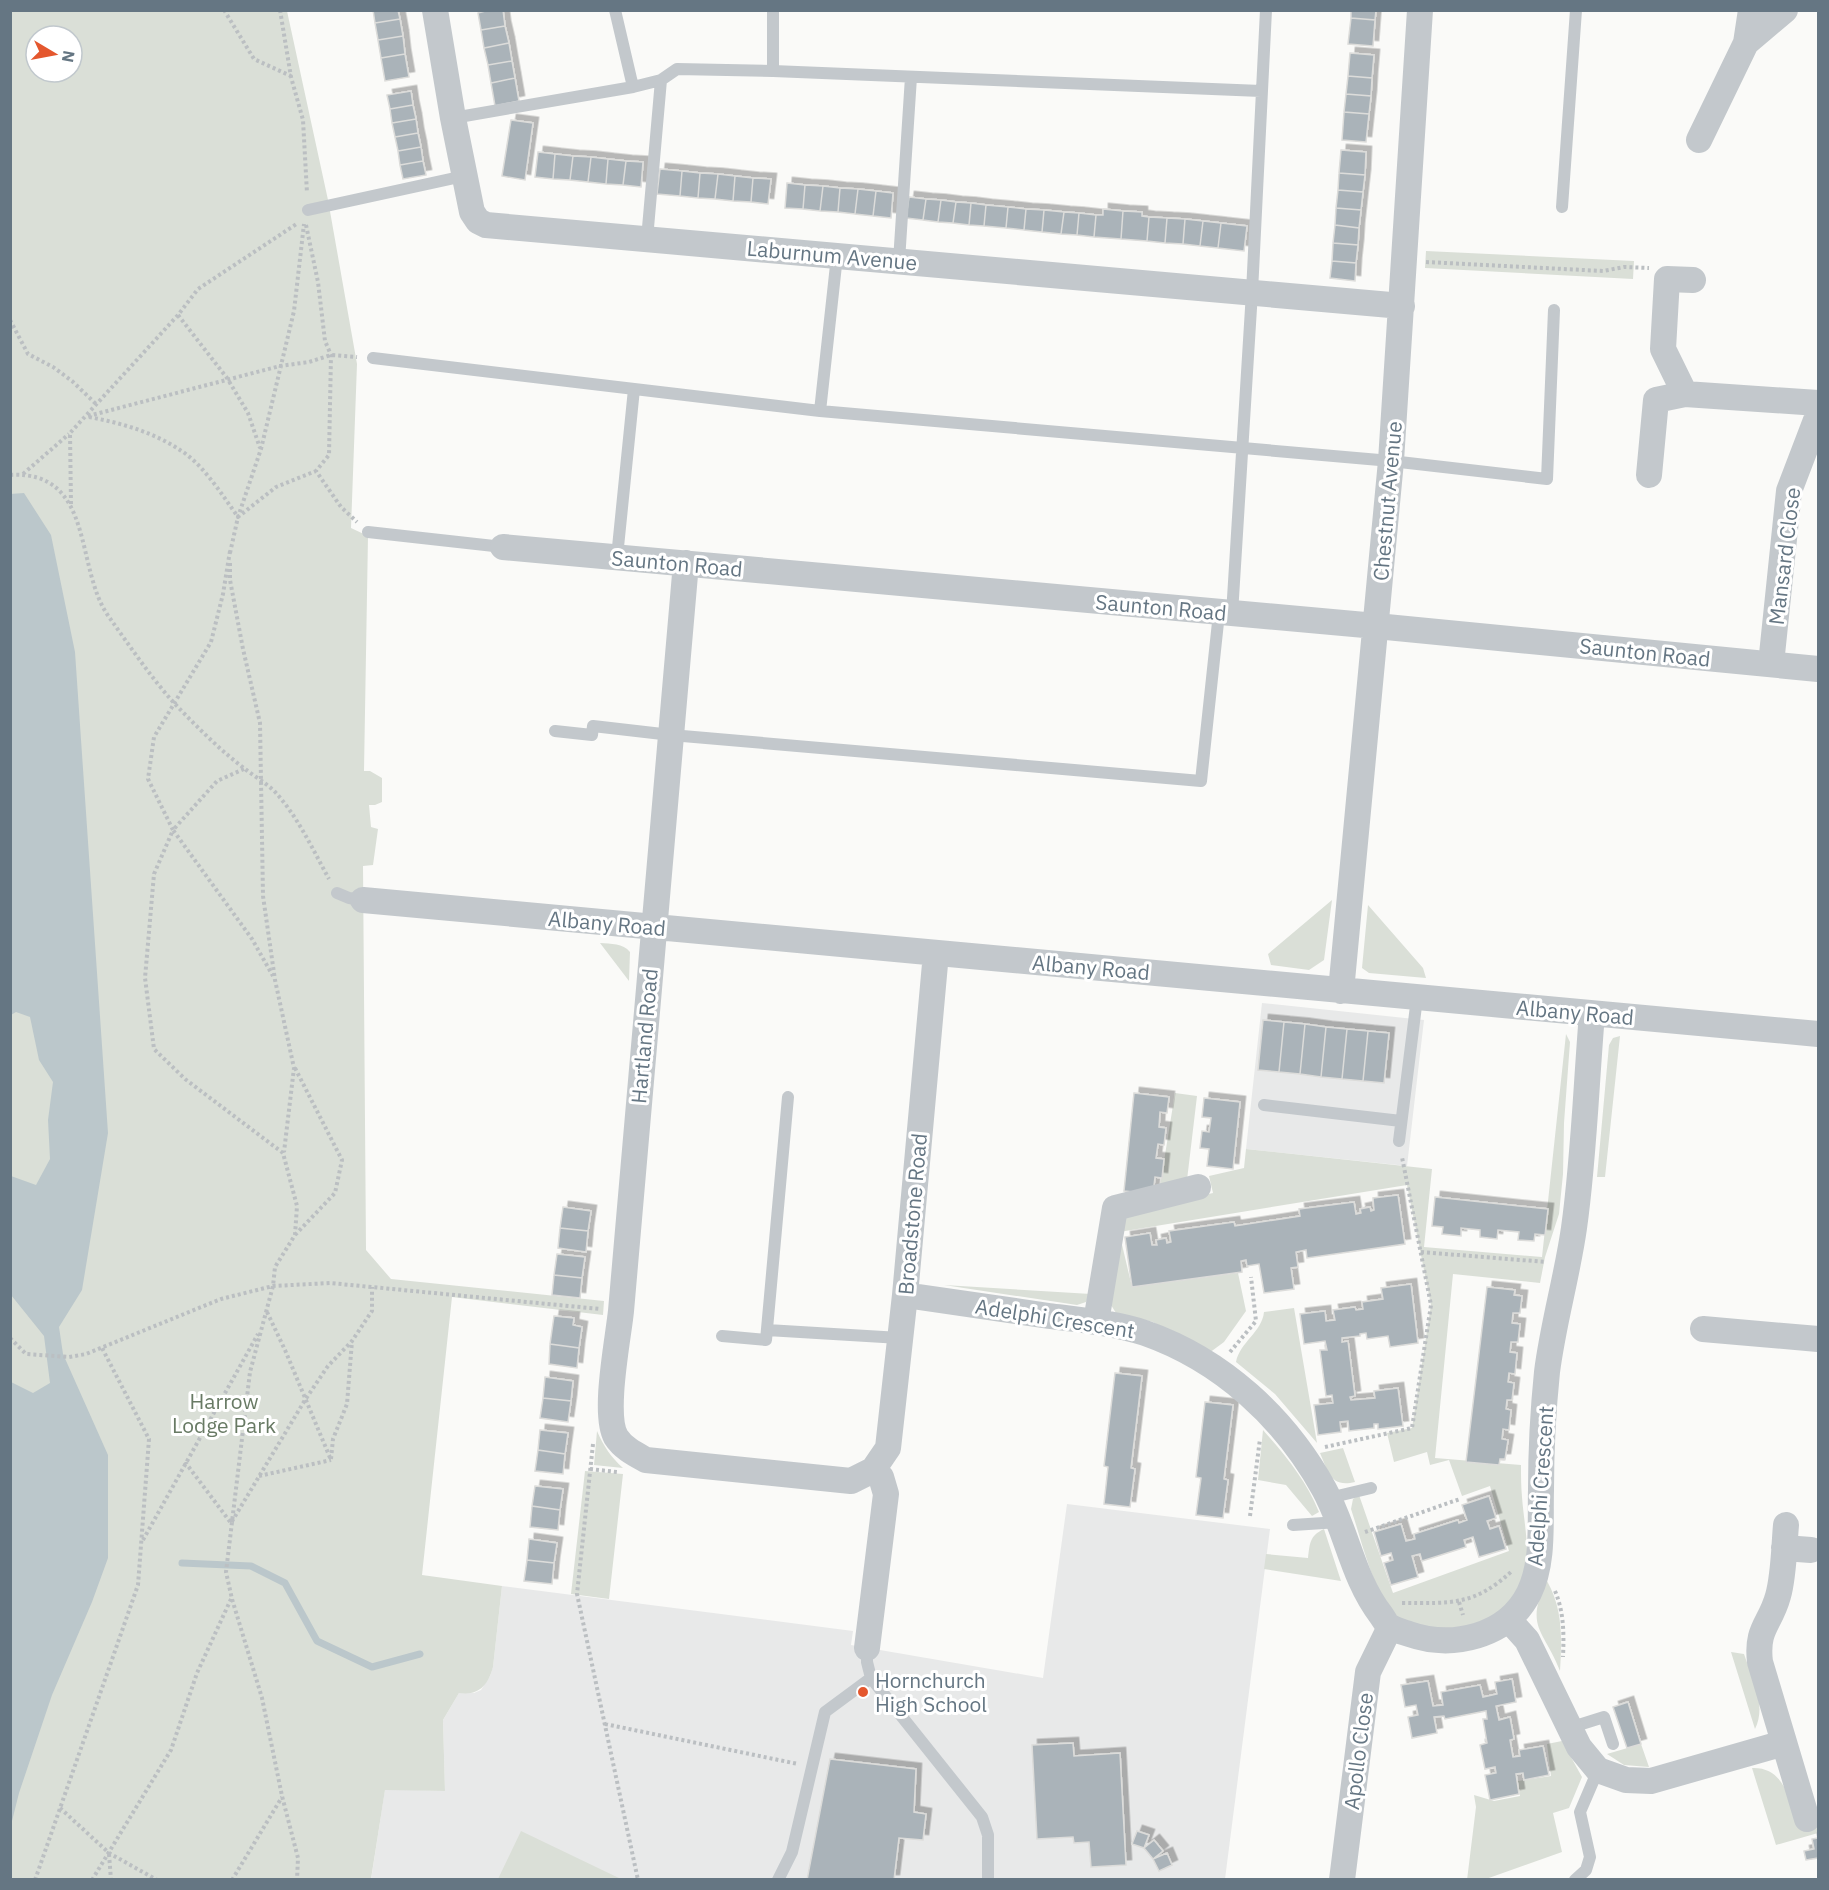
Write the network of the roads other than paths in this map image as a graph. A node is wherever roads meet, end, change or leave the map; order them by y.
1 (435, 10) edge
2 (615, 10) edge
3 (773, 10) edge
4 (1266, 10) edge
5 (1420, 10) edge
6 (1576, 10) edge
7 (1751, 10) edge
8 (1785, 10) edge
9 (1746, 43) junction
10 (773, 71) junction
11 (911, 77) junction
12 (661, 80) junction
13 (633, 87) junction
14 (1261, 91) junction
15 (453, 118) junction
16 (1699, 140) dead end
17 (464, 176) junction
18 (1562, 207) dead end
19 (307, 214) road end
20 (647, 239) junction
21 (837, 256) junction
22 (899, 261) junction
23 (1693, 280) dead end
24 (1252, 292) junction
25 (1402, 306) junction
26 (1554, 310) dead end
27 (373, 358) road end
28 (634, 389) junction
29 (1685, 394) junction
30 (1818, 403) edge
31 (820, 411) junction
32 (1818, 415) edge
33 (1243, 448) junction
34 (1391, 461) junction
35 (1649, 475) dead end
36 (368, 532) road end
37 (504, 548) joint
38 (617, 557) junction
39 (686, 563) junction
40 (1225, 613) junction
41 (1376, 626) junction
42 (1771, 664) junction
43 (1818, 669) edge
44 (555, 731) dead end
45 (671, 735) junction
46 (337, 893) road end
47 (363, 900) joint
48 (653, 927) junction
49 (936, 953) junction
50 (1341, 991) junction
51 (1417, 998) junction
52 (1592, 1014) junction
53 (1818, 1034) edge
54 (788, 1097) dead end
55 (1264, 1106) dead end
56 (1401, 1121) junction
57 (1399, 1141) road end
58 (1198, 1187) dead end
59 (905, 1295) junction
60 (1096, 1322) junction
61 (1703, 1329) dead end
62 (767, 1330) junction
63 (722, 1336) dead end
64 (900, 1338) junction
65 (1818, 1339) edge
66 (873, 1470) junction
67 (1371, 1488) dead end
68 (1329, 1498) junction
69 (1293, 1525) dead end
70 (1342, 1530) junction
71 (1811, 1550) dead end
72 (1509, 1620) junction
73 (1389, 1627) junction
74 (867, 1648) joint
75 (871, 1678) junction
76 (1569, 1728) junction
77 (1784, 1743) junction
78 (1613, 1744) dead end
79 (1598, 1770) junction
80 (1807, 1819) dead end
81 (778, 1880) edge
82 (988, 1880) edge
83 (1342, 1880) edge
84 (1575, 1880) edge

1 - 15 street, Laburnum Avenue
2 - 13 lane
3 - 10 lane
4 - 14 lane
5 - 25 street, Chestnut Avenue
6 - 18 lane
7 - 9 street
8 - 9 street
9 - 16 street
10 - 11 lane
10 - 12 lane
11 - 14 lane
11 - 22 lane
12 - 13 lane
12 - 20 lane
13 - 15 lane
14 - 24 lane
15 - 17 street, Laburnum Avenue
17 - 19 lane
17 - 20 street, Laburnum Avenue
20 - 21 street, Laburnum Avenue
21 - 22 street, Laburnum Avenue
21 - 31 lane
22 - 24 street, Laburnum Avenue
23 - 29 street
24 - 25 street, Laburnum Avenue
24 - 33 lane
25 - 34 street, Chestnut Avenue
26 - 34 lane
27 - 28 lane
28 - 31 lane
28 - 38 lane
29 - 30 street
29 - 35 street
31 - 33 lane
32 - 42 street, Mansard Close
33 - 34 lane
33 - 40 lane
34 - 41 street, Chestnut Avenue
36 - 37 lane
37 - 38 street, Saunton Road
38 - 39 street, Saunton Road
39 - 40 street, Saunton Road
39 - 45 street, Hartland Road
40 - 41 street, Saunton Road
40 - 45 lane
41 - 42 street, Saunton Road
41 - 50 street, Chestnut Avenue
42 - 43 street, Saunton Road
44 - 45 lane
45 - 48 street, Hartland Road
46 - 47 lane
47 - 48 street, Albany Road
48 - 49 street, Albany Road
48 - 66 street, Hartland Road
49 - 50 street, Albany Road
49 - 59 street, Broadstone Road
50 - 51 street, Albany Road
51 - 52 street, Albany Road
51 - 56 lane
52 - 53 street, Albany Road
52 - 72 street, Adelphi Crescent
54 - 62 lane
55 - 56 lane
56 - 57 lane
58 - 60 street
59 - 60 street, Adelphi Crescent
59 - 64 street, Broadstone Road
60 - 68 street, Adelphi Crescent
61 - 65 street
62 - 63 lane
62 - 64 lane
64 - 66 street, Broadstone Road
66 - 74 street
67 - 68 lane
68 - 70 street, Adelphi Crescent
69 - 70 lane
70 - 73 street, Adelphi Crescent
71 - 77 street
72 - 73 street, Adelphi Crescent
72 - 76 street
73 - 83 street, Apollo Close
74 - 75 lane
75 - 81 lane
75 - 82 lane
76 - 78 lane
76 - 79 street
77 - 79 street
77 - 80 street
79 - 84 lane

